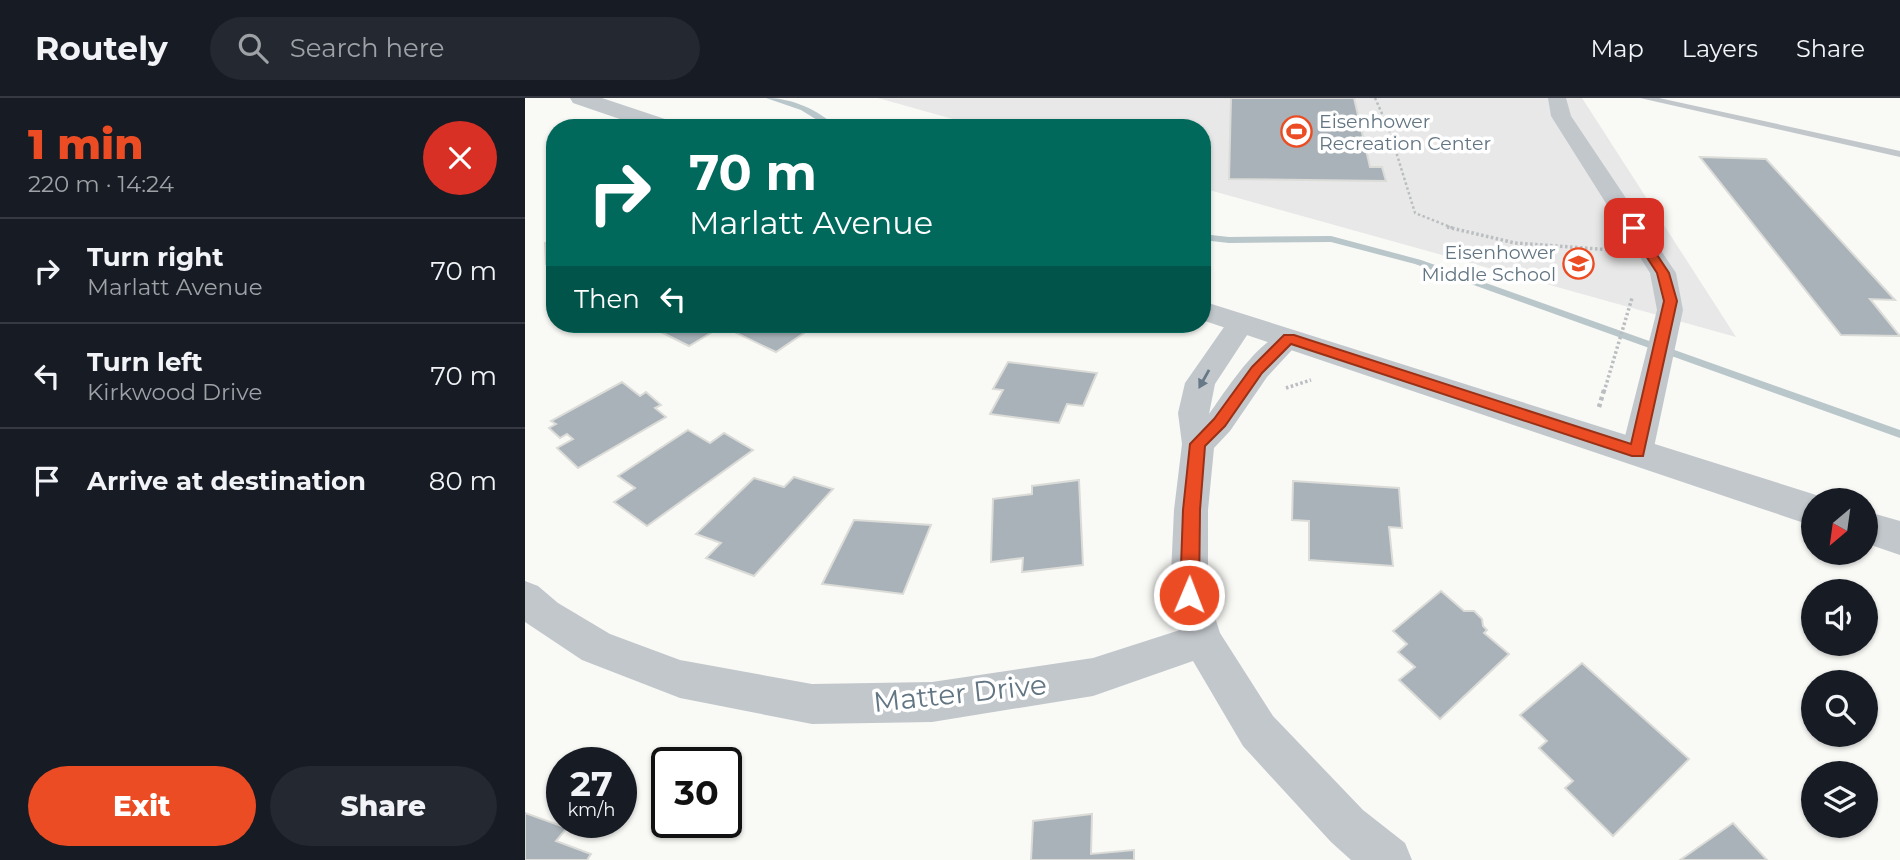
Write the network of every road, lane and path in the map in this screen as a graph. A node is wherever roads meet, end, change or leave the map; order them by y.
1 (581, 98) edge
2 (1375, 98) edge
3 (1557, 98) edge
4 (1645, 98) edge
5 (643, 119) edge
6 (1900, 154) edge
7 (1617, 250) dead end
8 (1633, 297) dead end
9 (1211, 313) edge
10 (1241, 323) junction
11 (1289, 338) junction
12 (1598, 412) dead end
13 (1198, 444) junction
14 (1637, 452) junction
15 (1801, 506) edge
16 (1878, 531) edge
17 (1900, 538) edge
18 (525, 597) edge
19 (1202, 640) junction
20 (1388, 860) edge

1 - 5 street
2 - 7 path
3 - 14 street
4 - 6 lane
8 - 12 path
9 - 10 street
10 - 11 street
10 -> 13 street
11 - 13 street
11 - 14 street
13 - 19 street
14 - 15 street
16 - 17 street
18 - 19 street, Matter Drive
19 - 20 street

